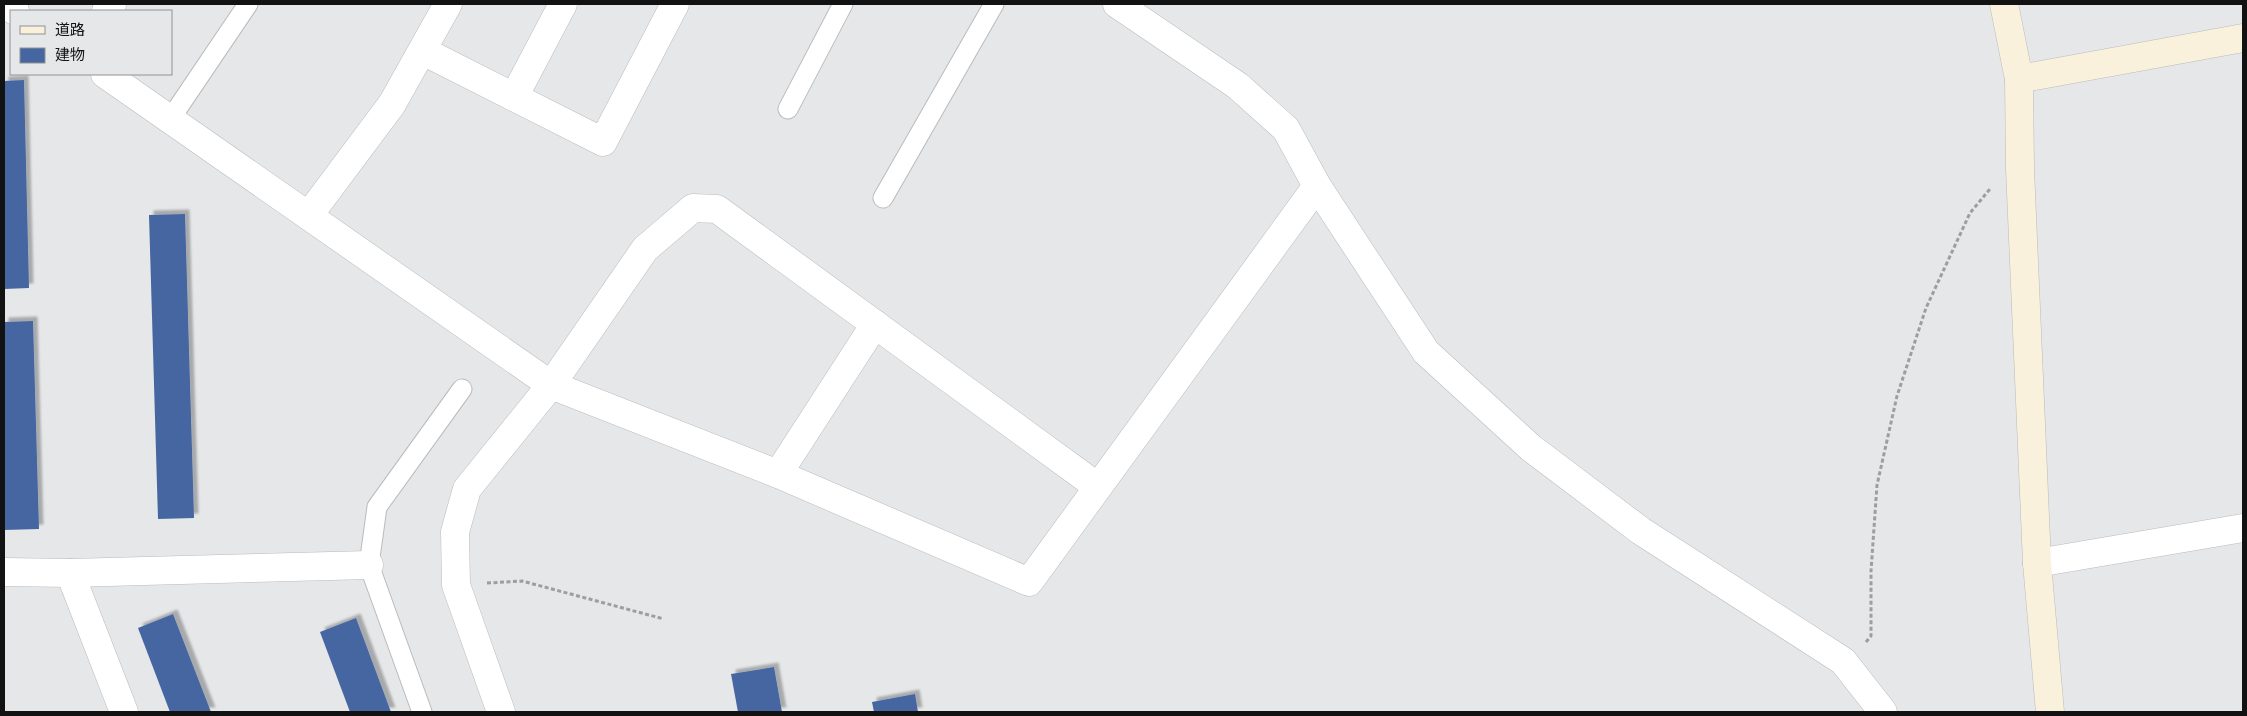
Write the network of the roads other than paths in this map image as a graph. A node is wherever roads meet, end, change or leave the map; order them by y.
1 (248, 4) edge
2 (448, 4) edge
3 (563, 4) edge
4 (675, 4) edge
5 (843, 4) edge
6 (994, 4) edge
7 (1117, 4) edge
8 (2004, 4) edge
9 (2243, 38) edge
10 (423, 51) junction
11 (106, 75) edge
12 (2019, 79) junction
13 (514, 97) junction
14 (788, 109) dead end
15 (171, 118) junction
16 (1317, 186) junction
17 (883, 198) dead end
18 (308, 214) junction
19 (875, 324) junction
20 (551, 385) junction
21 (462, 389) dead end
22 (778, 474) junction
23 (1098, 487) junction
24 (2243, 531) edge
25 (2037, 564) junction
26 (369, 565) junction
27 (4, 572) edge
28 (70, 573) junction
29 (124, 712) edge
30 (422, 712) edge
31 (501, 712) edge
32 (1884, 712) edge
33 (2050, 712) edge

1 - 15 lane
2 - 10 street
3 - 13 street
4 - 13 street
5 - 14 lane
6 - 17 lane
7 - 16 street
8 - 12 street
9 - 12 street
10 - 13 street
10 - 18 street
11 - 15 street
12 - 25 street
15 - 18 street
16 - 23 street
16 - 32 street
18 - 20 street
19 - 20 street
19 - 22 street
19 - 23 street
20 - 22 street
20 - 31 street
21 - 26 lane
22 - 23 street
24 - 25 street
25 - 33 street
26 - 28 street
26 - 30 lane
27 - 28 street
28 - 29 street

